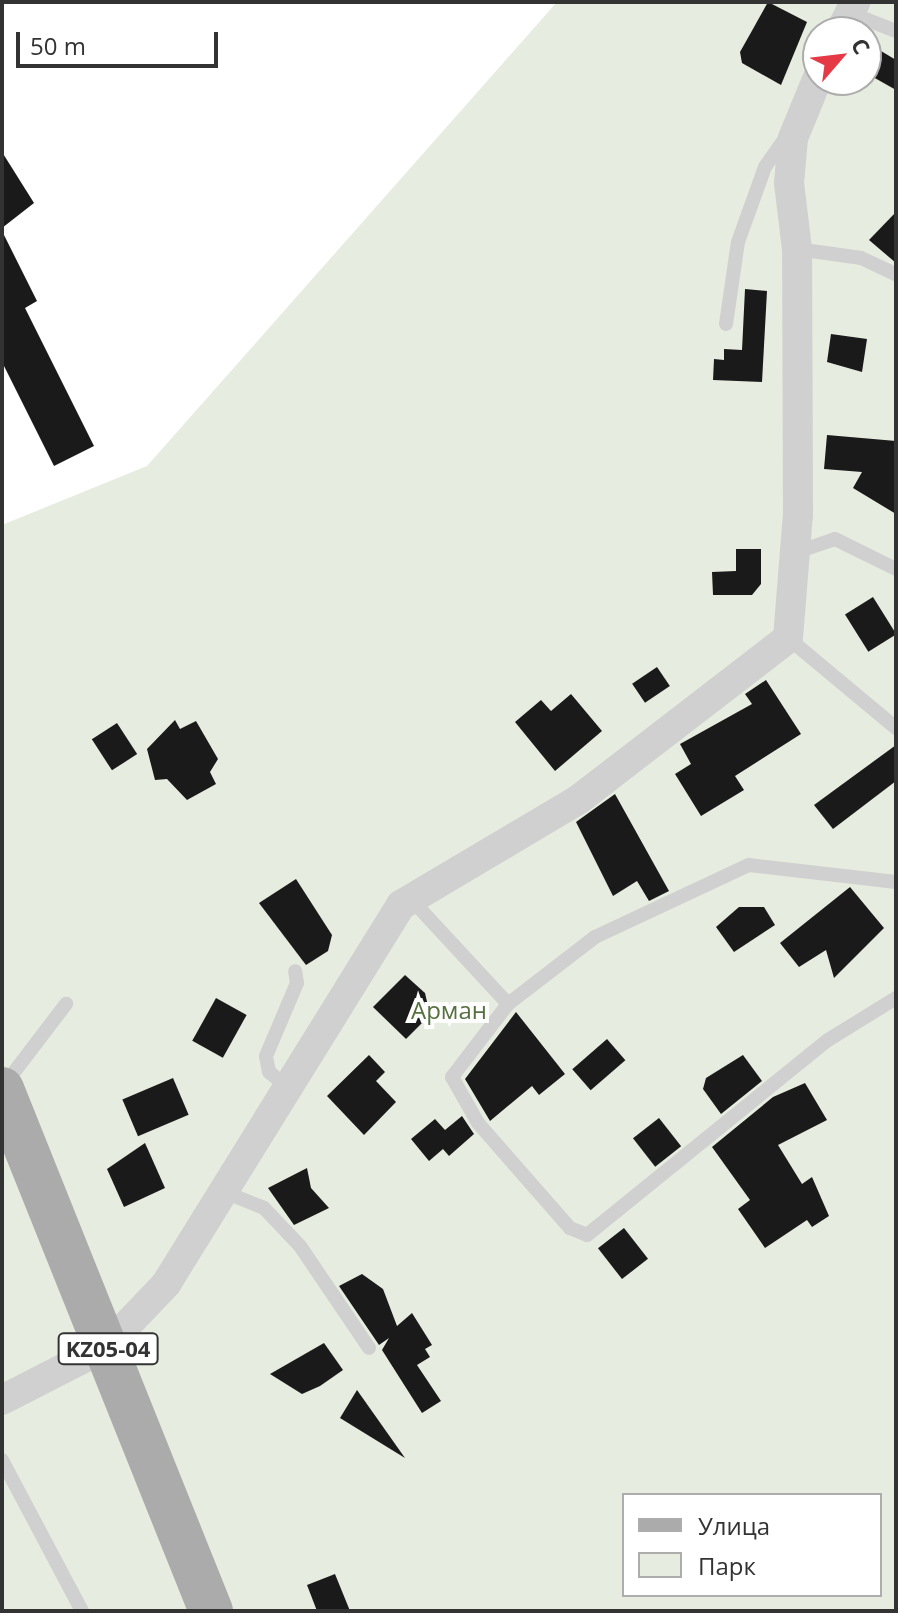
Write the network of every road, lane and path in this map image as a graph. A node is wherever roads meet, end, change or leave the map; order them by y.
1 (809, 96) edge
2 (798, 121) junction
3 (797, 249) junction
4 (896, 274) edge
5 (726, 324) dead end
6 (797, 552) junction
7 (896, 569) edge
8 (788, 638) junction
9 (896, 728) edge
10 (896, 882) edge
11 (410, 898) junction
12 (295, 971) dead end
13 (896, 998) edge
14 (66, 1004) dead end
15 (508, 1004) junction
16 (287, 1087) junction
17 (2, 1088) edge
18 (222, 1191) junction
19 (107, 1346) junction
20 (369, 1348) dead end
21 (2, 1400) edge
22 (2, 1460) edge
23 (82, 1611) edge
24 (211, 1611) edge

1 - 2 street
2 - 3 street
2 - 5 lane
3 - 4 lane
3 - 6 street
6 - 7 lane
6 - 8 street
8 - 9 lane
8 - 11 street
10 - 15 lane
11 - 15 lane
11 - 16 street
12 - 16 lane
13 - 15 lane
14 - 17 lane
16 - 18 street
17 - 19 main road, KZ05-04
18 - 19 street
18 - 20 lane
19 - 21 street
19 - 24 main road, KZ05-04
22 - 23 lane

